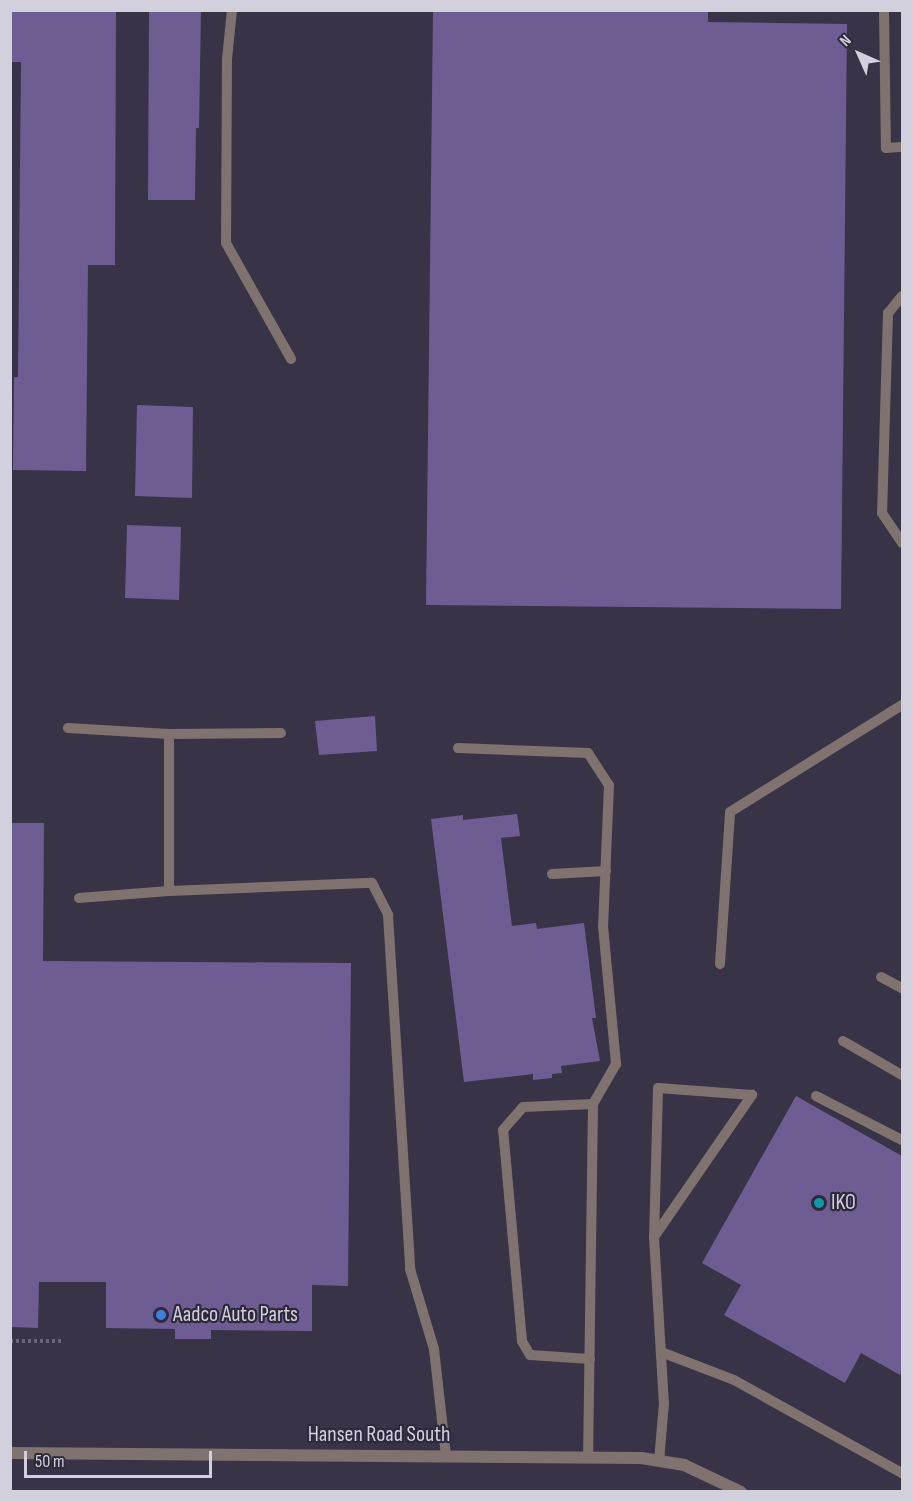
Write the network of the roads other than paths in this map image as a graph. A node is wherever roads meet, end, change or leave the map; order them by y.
1 (232, 10) edge
2 (884, 10) edge
3 (903, 147) edge
4 (903, 296) edge
5 (291, 359) dead end
6 (903, 543) edge
7 (903, 705) edge
8 (68, 728) dead end
9 (281, 733) dead end
10 (169, 734) junction
11 (458, 748) dead end
12 (606, 871) junction
13 (552, 874) dead end
14 (169, 891) junction
15 (79, 898) dead end
16 (720, 964) dead end
17 (881, 977) dead end
18 (903, 988) edge
19 (843, 1041) dead end
20 (903, 1075) edge
21 (816, 1096) dead end
22 (593, 1104) junction
23 (903, 1140) edge
24 (654, 1237) junction
25 (662, 1352) junction
26 (590, 1359) junction
27 (10, 1453) edge
28 (446, 1456) junction
29 (588, 1457) junction
30 (659, 1461) junction
31 (903, 1473) edge
32 (741, 1491) edge

1 - 5 lane
2 - 3 lane
4 - 6 lane
7 - 16 lane
8 - 10 lane
9 - 10 lane
10 - 14 lane
11 - 12 lane
12 - 13 lane
12 - 22 lane
14 - 15 lane
14 - 28 lane
17 - 18 lane
19 - 20 lane
21 - 23 lane
22 - 26 lane
22 - 26 lane
24 - 24 lane
24 - 25 lane
25 - 30 lane
25 - 31 lane
26 - 29 lane
27 - 28 street, Hansen Road South
28 - 29 street, Hansen Road South
29 - 30 street, Hansen Road South
30 - 32 street, Hansen Road South

